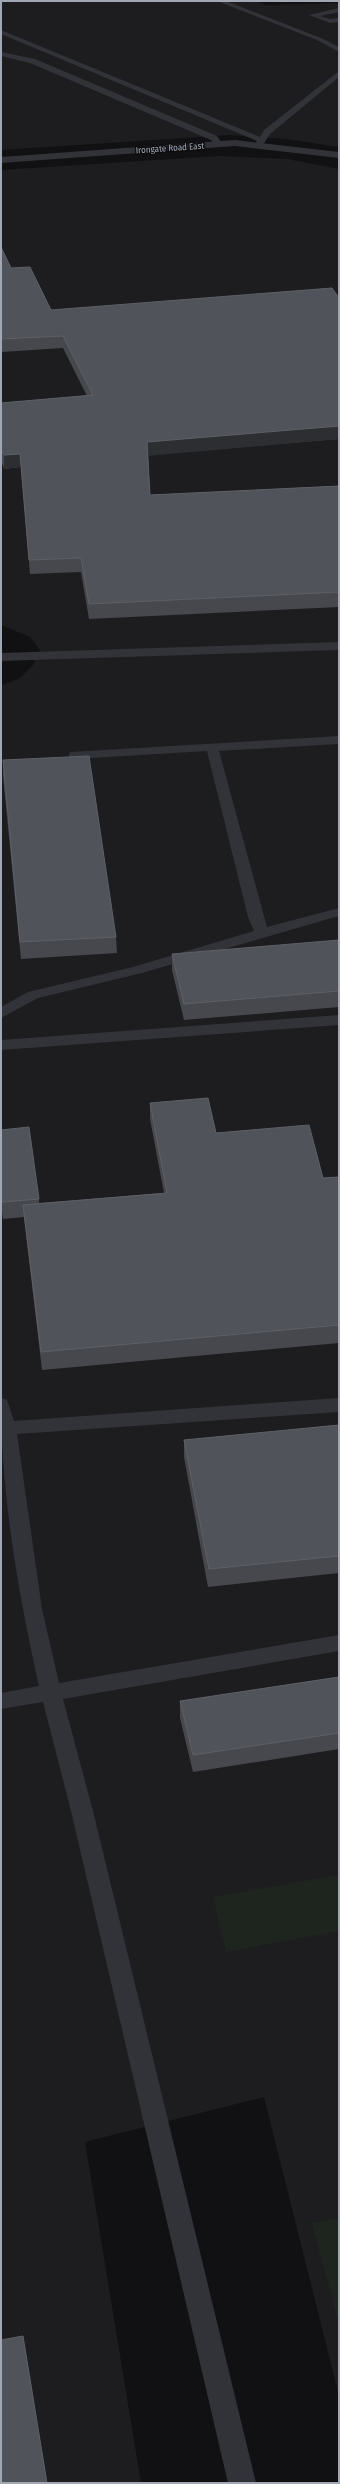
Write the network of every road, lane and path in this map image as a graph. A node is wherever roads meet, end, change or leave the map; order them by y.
1 (220, 1) edge
2 (339, 10) edge
3 (339, 20) edge
4 (1, 32) edge
5 (339, 50) edge
6 (3, 56) edge
7 (339, 73) edge
8 (260, 143) junction
9 (219, 145) junction
10 (339, 155) edge
11 (1, 160) edge
12 (339, 646) edge
13 (1, 658) edge
14 (339, 740) edge
15 (212, 747) junction
16 (75, 755) edge
17 (339, 912) edge
18 (262, 933) junction
19 (1, 1013) edge
20 (339, 1020) edge
21 (1, 1045) edge
22 (1, 1405) edge
23 (339, 1405) edge
24 (7, 1428) junction
25 (339, 1643) edge
26 (51, 1693) junction
27 (1, 1701) edge
28 (242, 2483) edge

1 - 5 lane
2 - 3 lane
4 - 8 lane
6 - 9 lane
7 - 8 lane
8 - 9 street, Irongate Road East
8 - 10 street, Irongate Road East
9 - 11 street, Irongate Road East
12 - 13 lane
14 - 15 lane
15 - 16 lane
15 - 18 lane
17 - 18 lane
18 - 19 lane
20 - 21 lane
22 - 24 lane
23 - 24 lane
24 - 26 lane
25 - 26 lane
26 - 27 lane
26 - 28 lane

